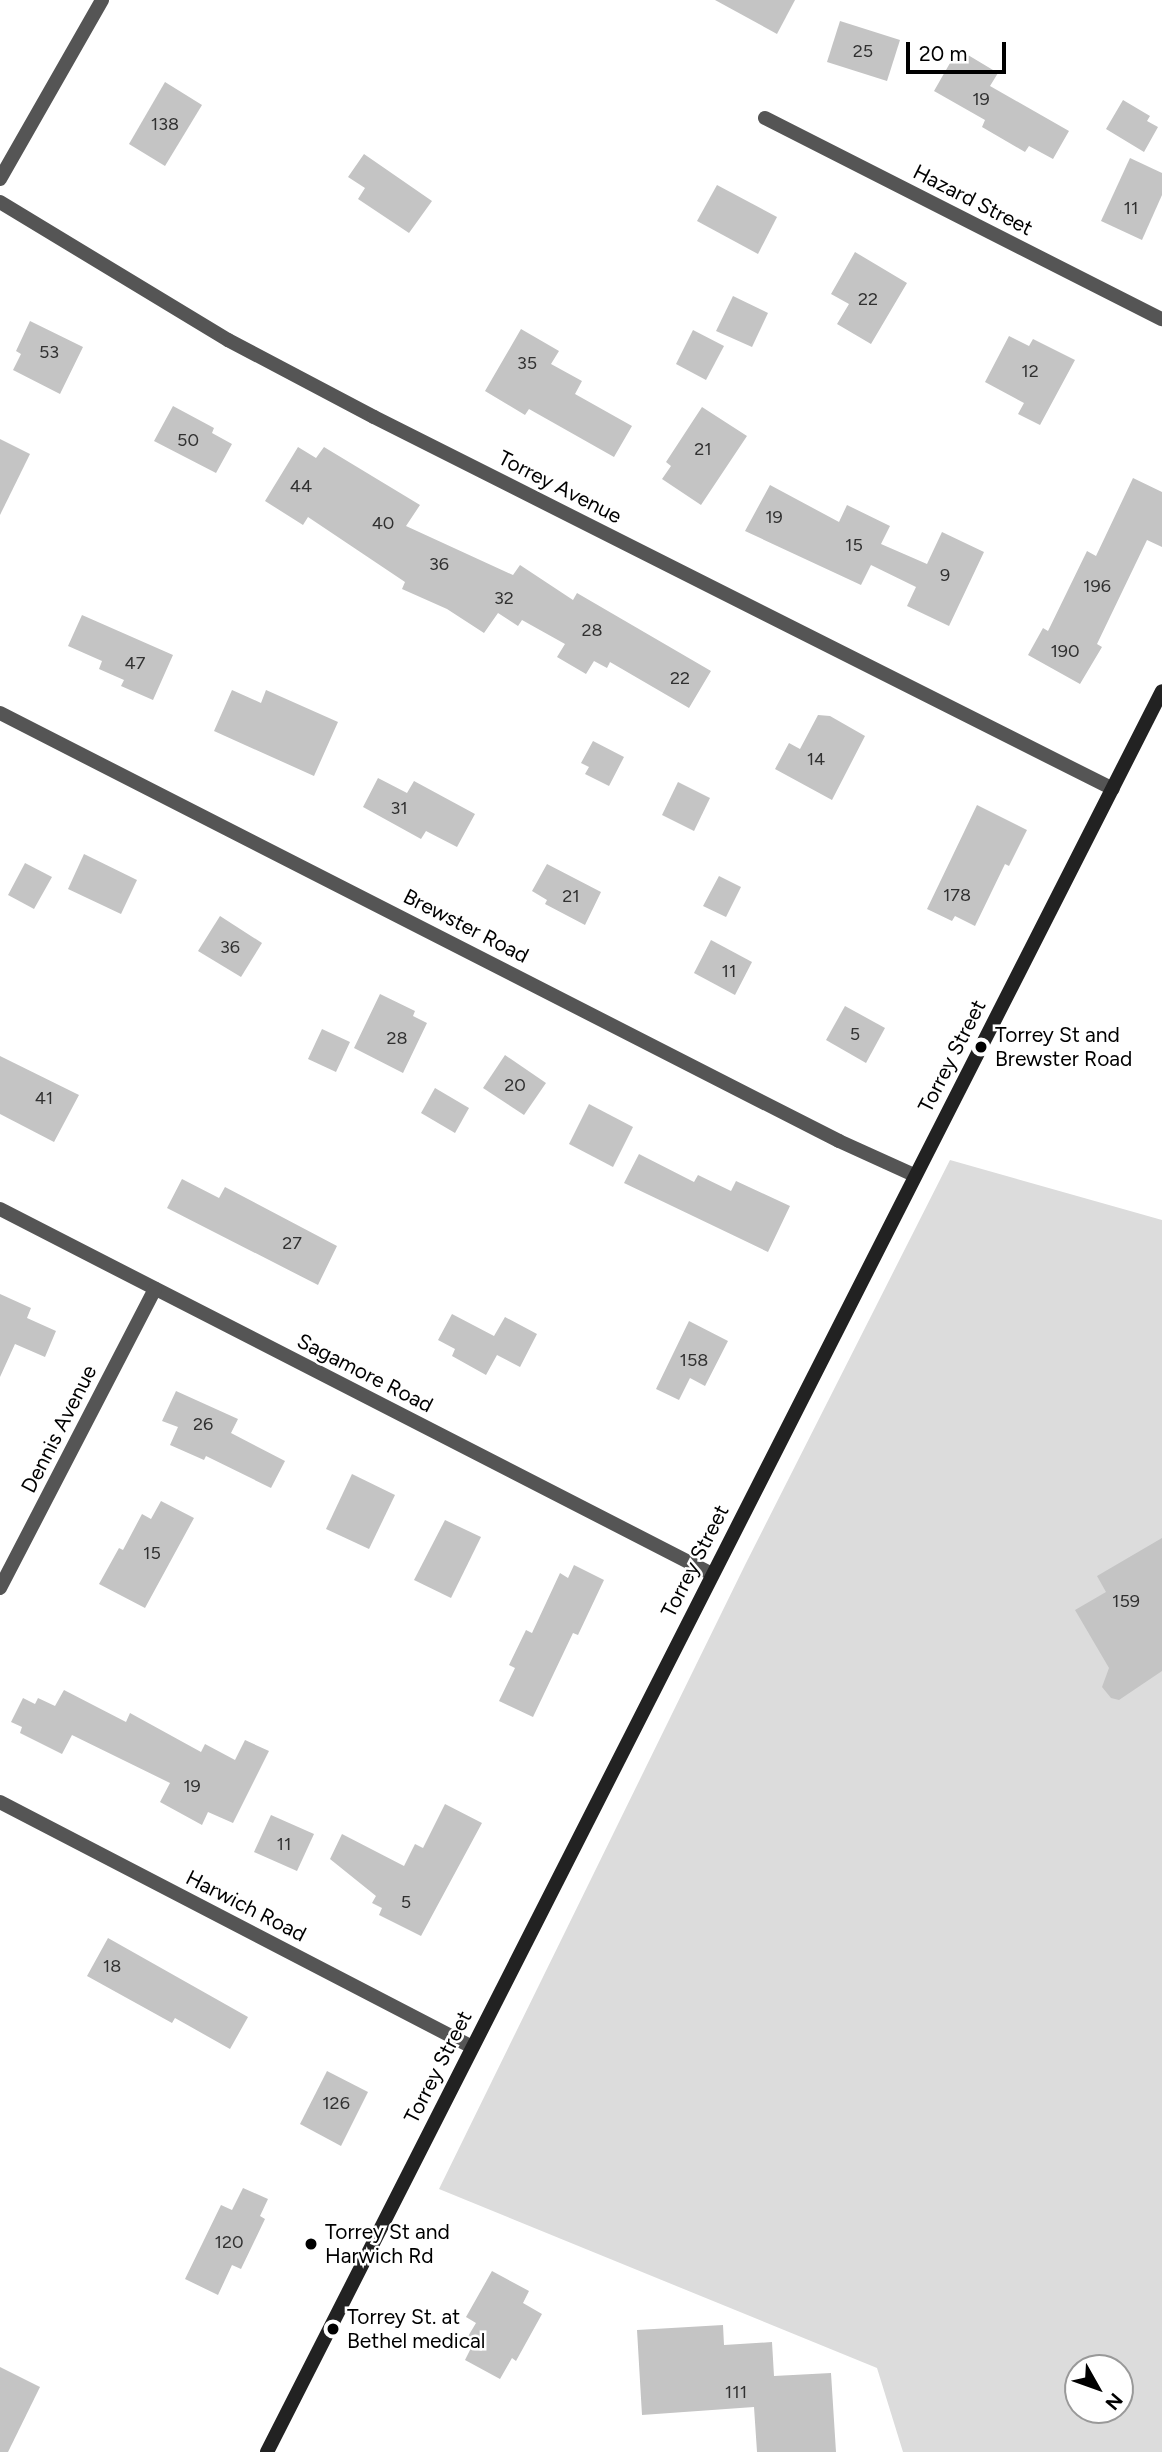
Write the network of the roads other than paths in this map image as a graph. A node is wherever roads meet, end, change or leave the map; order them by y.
1 (102, 0) edge
2 (765, 118) dead end
3 (0, 179) edge
4 (0, 202) edge
5 (1162, 319) edge
6 (1162, 691) edge
7 (0, 713) edge
8 (1113, 789) junction
9 (914, 1175) junction
10 (0, 1209) edge
11 (155, 1289) junction
12 (712, 1574) junction
13 (0, 1588) edge
14 (0, 1802) edge
15 (472, 2048) junction
16 (267, 2452) edge

1 - 3 street
2 - 5 street, Hazard Street
4 - 8 street, Torrey Avenue
6 - 8 main road, Torrey Street
7 - 9 street, Brewster Road
8 - 9 main road, Torrey Street
9 - 12 main road, Torrey Street
10 - 11 street, Sagamore Road
11 - 12 street, Sagamore Road
11 - 13 street, Dennis Avenue
12 - 15 main road, Torrey Street
14 - 15 street, Harwich Road
15 - 16 main road, Torrey Street

